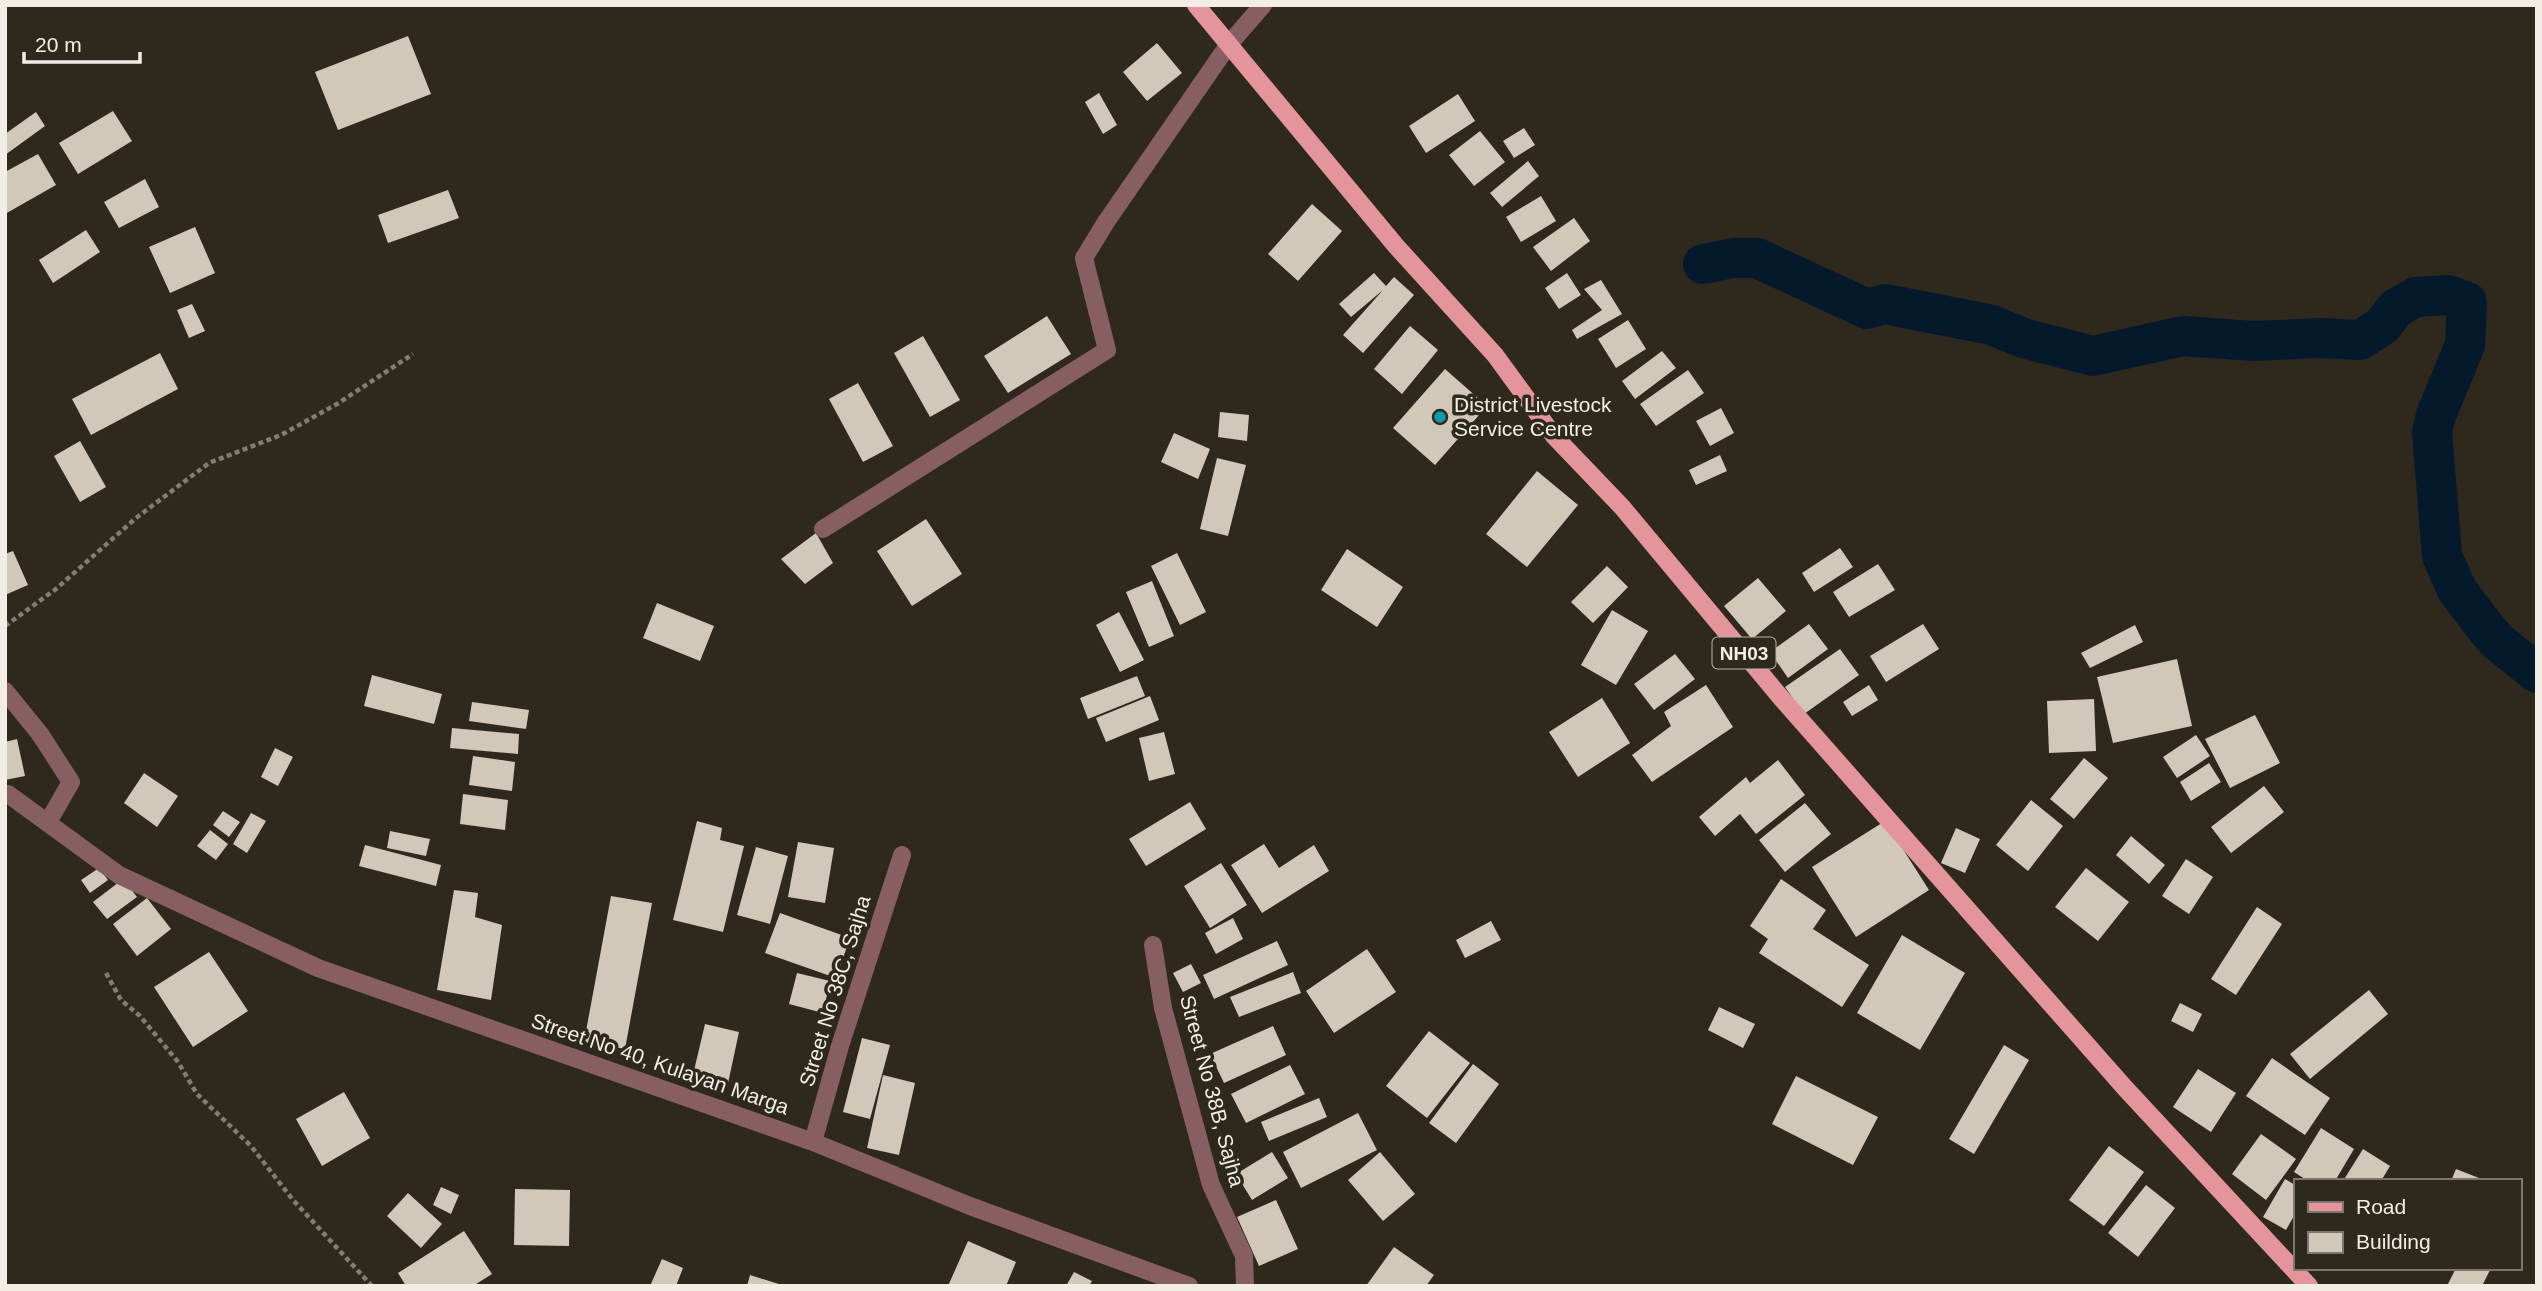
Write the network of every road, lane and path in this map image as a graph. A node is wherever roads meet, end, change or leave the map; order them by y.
1 (1196, 5) edge
2 (1263, 5) edge
3 (1228, 44) junction
4 (413, 354) dead end
5 (823, 529) dead end
6 (5, 626) edge
7 (5, 691) edge
8 (5, 794) edge
9 (48, 822) junction
10 (902, 855) dead end
11 (1153, 945) dead end
12 (106, 973) dead end
13 (813, 1142) junction
14 (2294, 1270) edge
15 (2294, 1270) edge
16 (372, 1286) edge
17 (1189, 1286) edge
18 (1245, 1286) edge
19 (2309, 1286) edge

1 - 3 main road, NH03
2 - 3 street
3 - 5 street
3 - 15 main road, NH03
4 - 6 path
7 - 9 street
8 - 9 street, Street No 40, Kulayan Marga
9 - 13 street, Street No 40, Kulayan Marga
10 - 13 street, Street No 38C, Sajha
11 - 18 street, Street No 38B, Sajha
12 - 16 path
13 - 17 street, Street No 40, Kulayan Marga
14 - 19 main road, NH03

